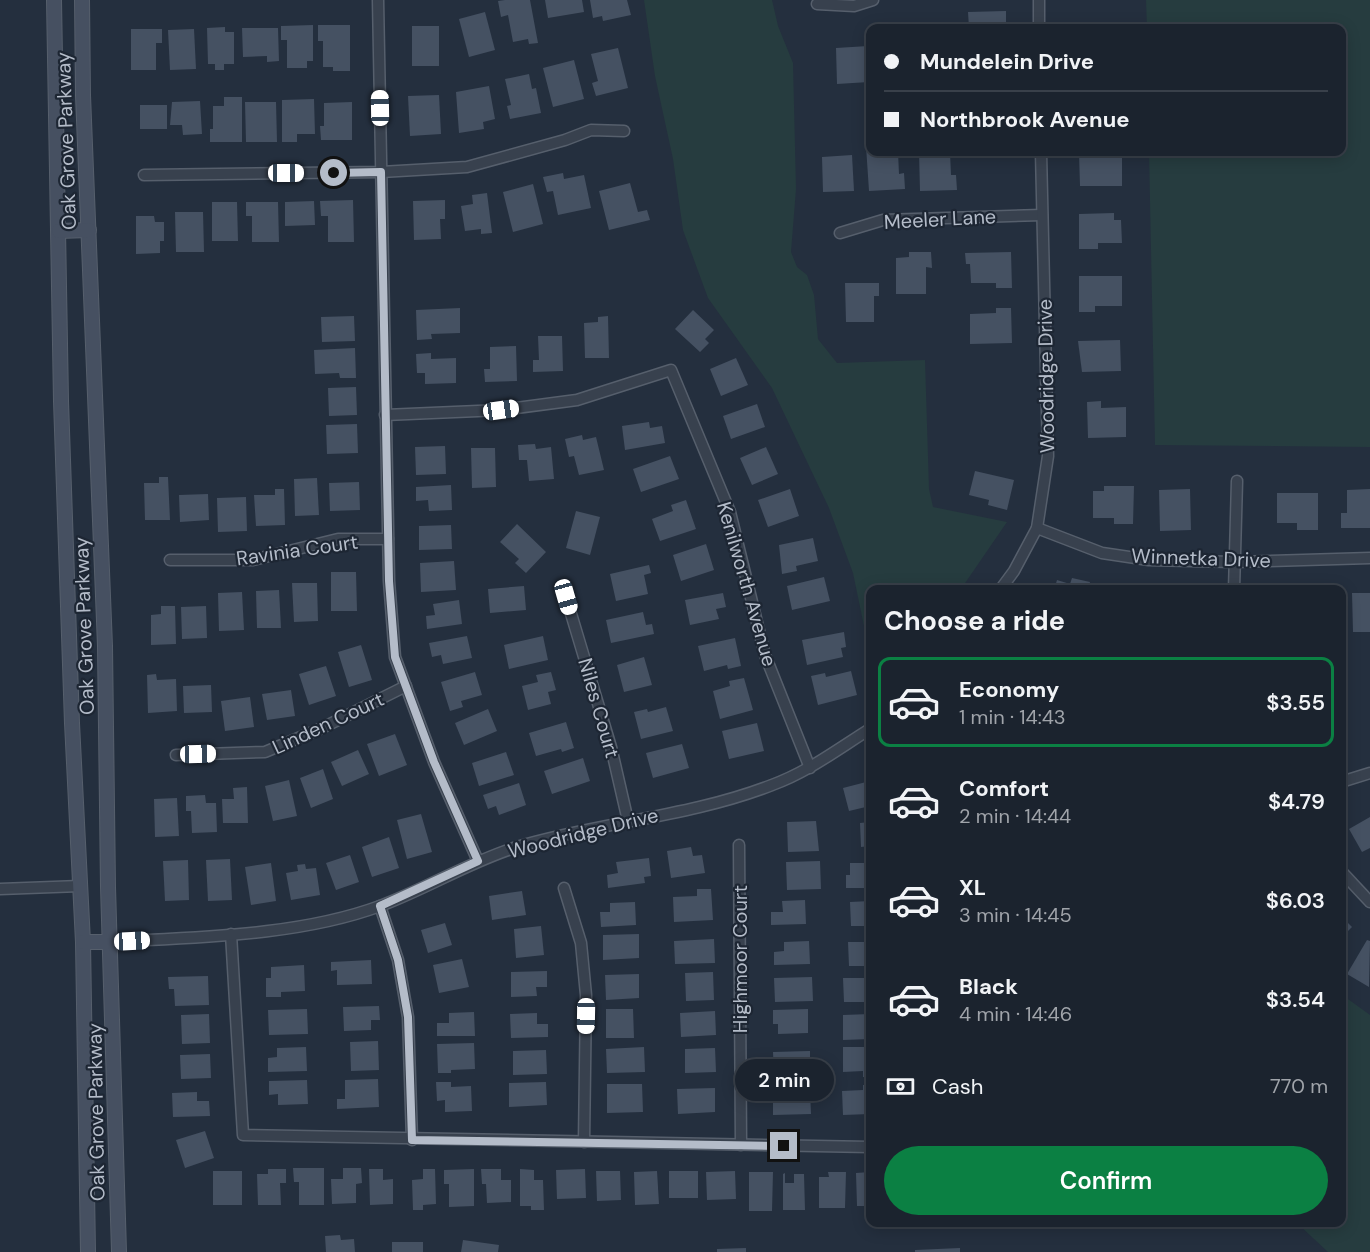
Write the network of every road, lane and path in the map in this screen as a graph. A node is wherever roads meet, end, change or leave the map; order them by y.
1 (54, 0) edge
2 (82, 0) edge
3 (378, 0) edge
4 (873, 0) edge
5 (1039, 0) edge
6 (817, 4) dead end
7 (1039, 24) edge
8 (624, 131) dead end
9 (1041, 156) edge
10 (381, 172) junction
11 (144, 175) dead end
12 (1042, 215) junction
13 (88, 230) junction
14 (58, 231) junction
15 (840, 233) dead end
16 (385, 415) junction
17 (1237, 481) dead end
18 (1037, 528) junction
19 (388, 539) junction
20 (1370, 558) edge
21 (170, 560) dead end
22 (1234, 562) junction
23 (1004, 585) edge
24 (1234, 585) edge
25 (566, 597) dead end
26 (406, 686) junction
27 (866, 732) edge
28 (176, 755) dead end
29 (810, 768) junction
30 (1370, 773) edge
31 (1346, 780) edge
32 (628, 821) junction
33 (739, 845) dead end
34 (478, 861) junction
35 (1346, 876) edge
36 (80, 886) junction
37 (564, 888) dead end
38 (0, 889) edge
39 (1370, 902) edge
40 (380, 906) junction
41 (231, 934) junction
42 (83, 942) junction
43 (111, 942) junction
44 (412, 1140) junction
45 (584, 1143) junction
46 (741, 1145) junction
47 (866, 1147) edge
48 (88, 1252) edge
49 (119, 1252) edge

1 - 14 main road, Oak Grove Parkway
2 - 13 main road, Oak Grove Parkway
3 - 10 street
4 - 6 street
5 - 7 street
8 - 10 street
9 - 12 street, Woodridge Drive
10 - 11 street
10 - 16 street
12 - 15 street, Meeler Lane
12 - 18 street, Woodridge Drive
13 - 14 main road
13 - 43 main road, Oak Grove Parkway
14 - 36 main road, Oak Grove Parkway
16 - 19 street
16 - 29 street, Kenilworth Avenue
17 - 22 street
18 - 22 street, Winnetka Drive
18 - 23 street, Woodridge Drive
19 - 21 street, Ravinia Court
19 - 26 street
20 - 22 street, Winnetka Drive
22 - 24 street
25 - 32 street, Niles Court
26 - 28 street, Linden Court
26 - 34 street
27 - 29 street, Woodridge Drive
29 - 32 street, Woodridge Drive
30 - 31 street
32 - 34 street, Woodridge Drive
33 - 46 street, Highmoor Court
34 - 40 street, Woodridge Drive
35 - 39 street
36 - 38 street
36 - 42 main road, Oak Grove Parkway
37 - 45 street
40 - 41 street, Woodridge Drive
40 - 44 street
41 - 43 street, Woodridge Drive
41 - 44 street
42 - 43 main road
42 - 48 main road, Oak Grove Parkway
43 - 49 main road, Oak Grove Parkway
44 - 45 street
45 - 46 street
46 - 47 street

